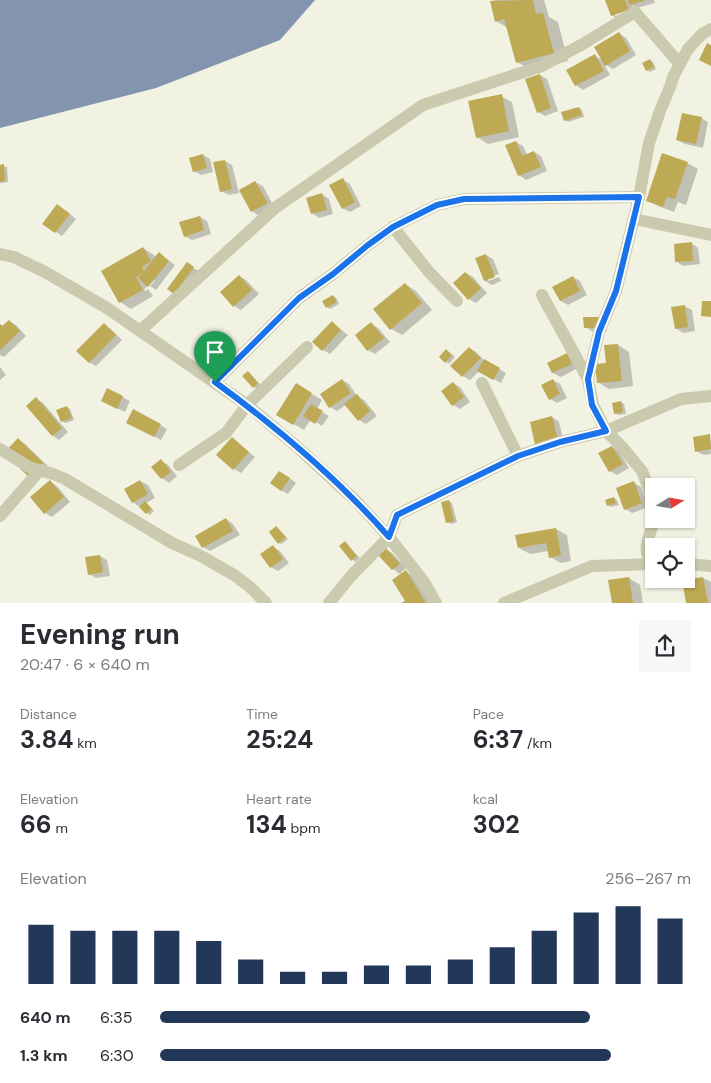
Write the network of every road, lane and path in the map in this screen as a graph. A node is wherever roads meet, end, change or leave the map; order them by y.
1 (711, 29) edge
2 (679, 63) junction
3 (639, 197) junction
4 (634, 219) junction
5 (393, 227) junction
6 (711, 235) edge
7 (0, 254) edge
8 (542, 295) dead end
9 (457, 301) dead end
10 (140, 331) junction
11 (308, 347) dead end
12 (588, 379) junction
13 (215, 382) junction
14 (482, 383) dead end
15 (711, 396) edge
16 (247, 405) junction
17 (606, 431) junction
18 (0, 449) edge
19 (518, 456) junction
20 (179, 464) dead end
21 (40, 470) junction
22 (645, 479) edge
23 (0, 516) edge
24 (389, 537) junction
25 (645, 563) edge
26 (695, 565) edge
27 (711, 566) edge
28 (266, 603) edge
29 (329, 603) edge
30 (436, 603) edge
31 (504, 603) edge

1 - 2 street
2 - 3 street
2 - 10 street
3 - 4 street
3 - 5 street
4 - 6 street
4 - 12 street
5 - 9 street
5 - 13 street
7 - 10 street
8 - 12 street
10 - 13 street
11 - 16 street
12 - 17 street
13 - 16 street
14 - 19 street
15 - 17 street
16 - 20 street
16 - 24 street
17 - 19 street
17 - 22 street
18 - 21 street
19 - 24 street
21 - 23 street
21 - 28 street
24 - 29 street
24 - 30 street
25 - 31 street
26 - 27 street

